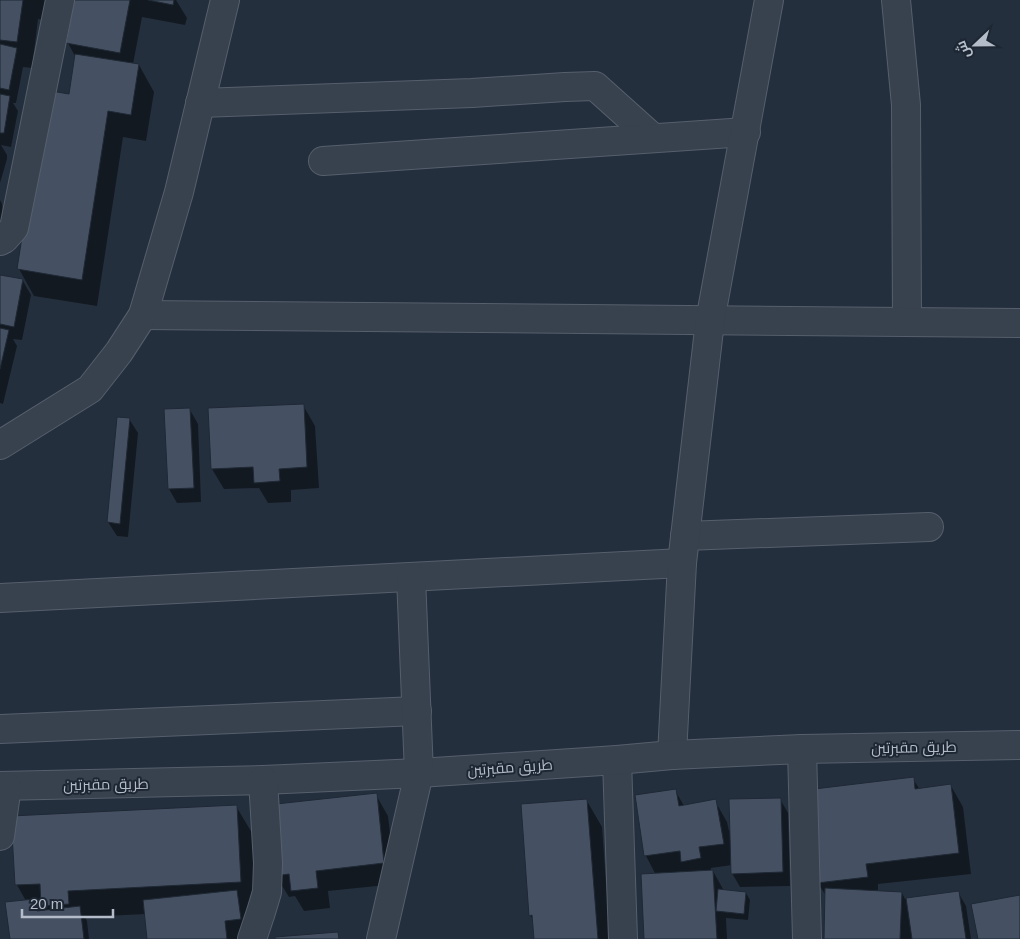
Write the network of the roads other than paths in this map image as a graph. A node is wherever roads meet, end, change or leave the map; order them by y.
1 (60, 0) edge
2 (225, 0) edge
3 (770, 0) edge
4 (896, 0) edge
5 (200, 103) junction
6 (746, 132) junction
7 (653, 138) junction
8 (324, 161) dead end
9 (0, 241) edge
10 (143, 315) junction
11 (710, 321) junction
12 (907, 322) junction
13 (1020, 323) edge
14 (0, 445) edge
15 (929, 527) dead end
16 (685, 536) junction
17 (682, 563) junction
18 (411, 577) junction
19 (0, 598) edge
20 (417, 711) junction
21 (0, 728) edge
22 (1020, 745) edge
23 (802, 749) junction
24 (672, 755) junction
25 (618, 760) junction
26 (419, 773) junction
27 (264, 780) junction
28 (4, 786) edge
29 (0, 836) edge
30 (252, 939) edge
31 (381, 939) edge
32 (623, 939) edge
33 (807, 939) edge

1 - 9 street
2 - 5 street
3 - 6 street
4 - 12 street
5 - 7 street
5 - 10 street
6 - 7 street
6 - 11 street
7 - 8 street
10 - 11 street
10 - 14 street
11 - 12 street
11 - 16 street
12 - 13 street
15 - 16 street
16 - 17 street
17 - 18 street
17 - 24 street
18 - 19 street
18 - 20 street
20 - 21 street
20 - 26 street
22 - 23 street, طريق مقبرتين
23 - 24 street, طريق مقبرتين
23 - 33 street
24 - 25 street, طريق مقبرتين
25 - 26 street, طريق مقبرتين
25 - 32 street
26 - 27 street, طريق مقبرتين
26 - 31 street
27 - 28 street, طريق مقبرتين
27 - 30 street
28 - 29 street

